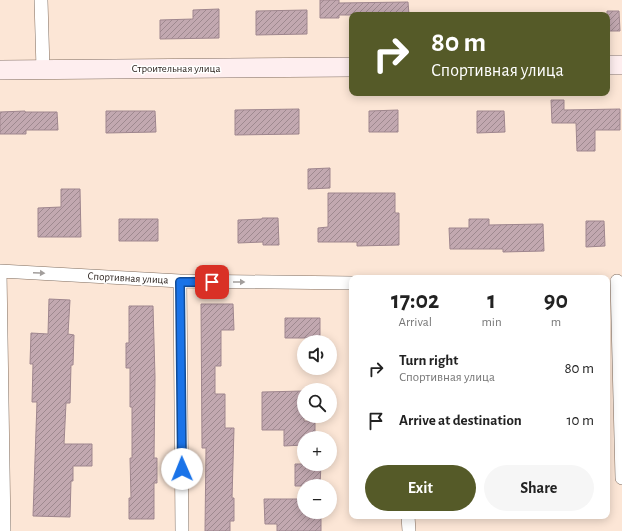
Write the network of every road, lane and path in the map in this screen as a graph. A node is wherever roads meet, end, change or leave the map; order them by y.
1 (41, 0) edge
2 (610, 65) edge
3 (622, 65) edge
4 (349, 67) edge
5 (43, 69) junction
6 (0, 70) edge
7 (0, 271) edge
8 (615, 281) edge
9 (180, 282) junction
10 (349, 282) edge
11 (622, 478) edge
12 (408, 519) edge
13 (4, 531) edge
14 (182, 531) edge
15 (409, 531) edge

1 - 5 street
2 - 3 street
4 - 5 street, Строительная улица
5 - 6 street, Строительная улица
7 -> 9 street, Спортивная улица
7 - 13 street
8 - 11 street
9 -> 10 street, Спортивная улица
9 - 14 street
12 - 15 street

